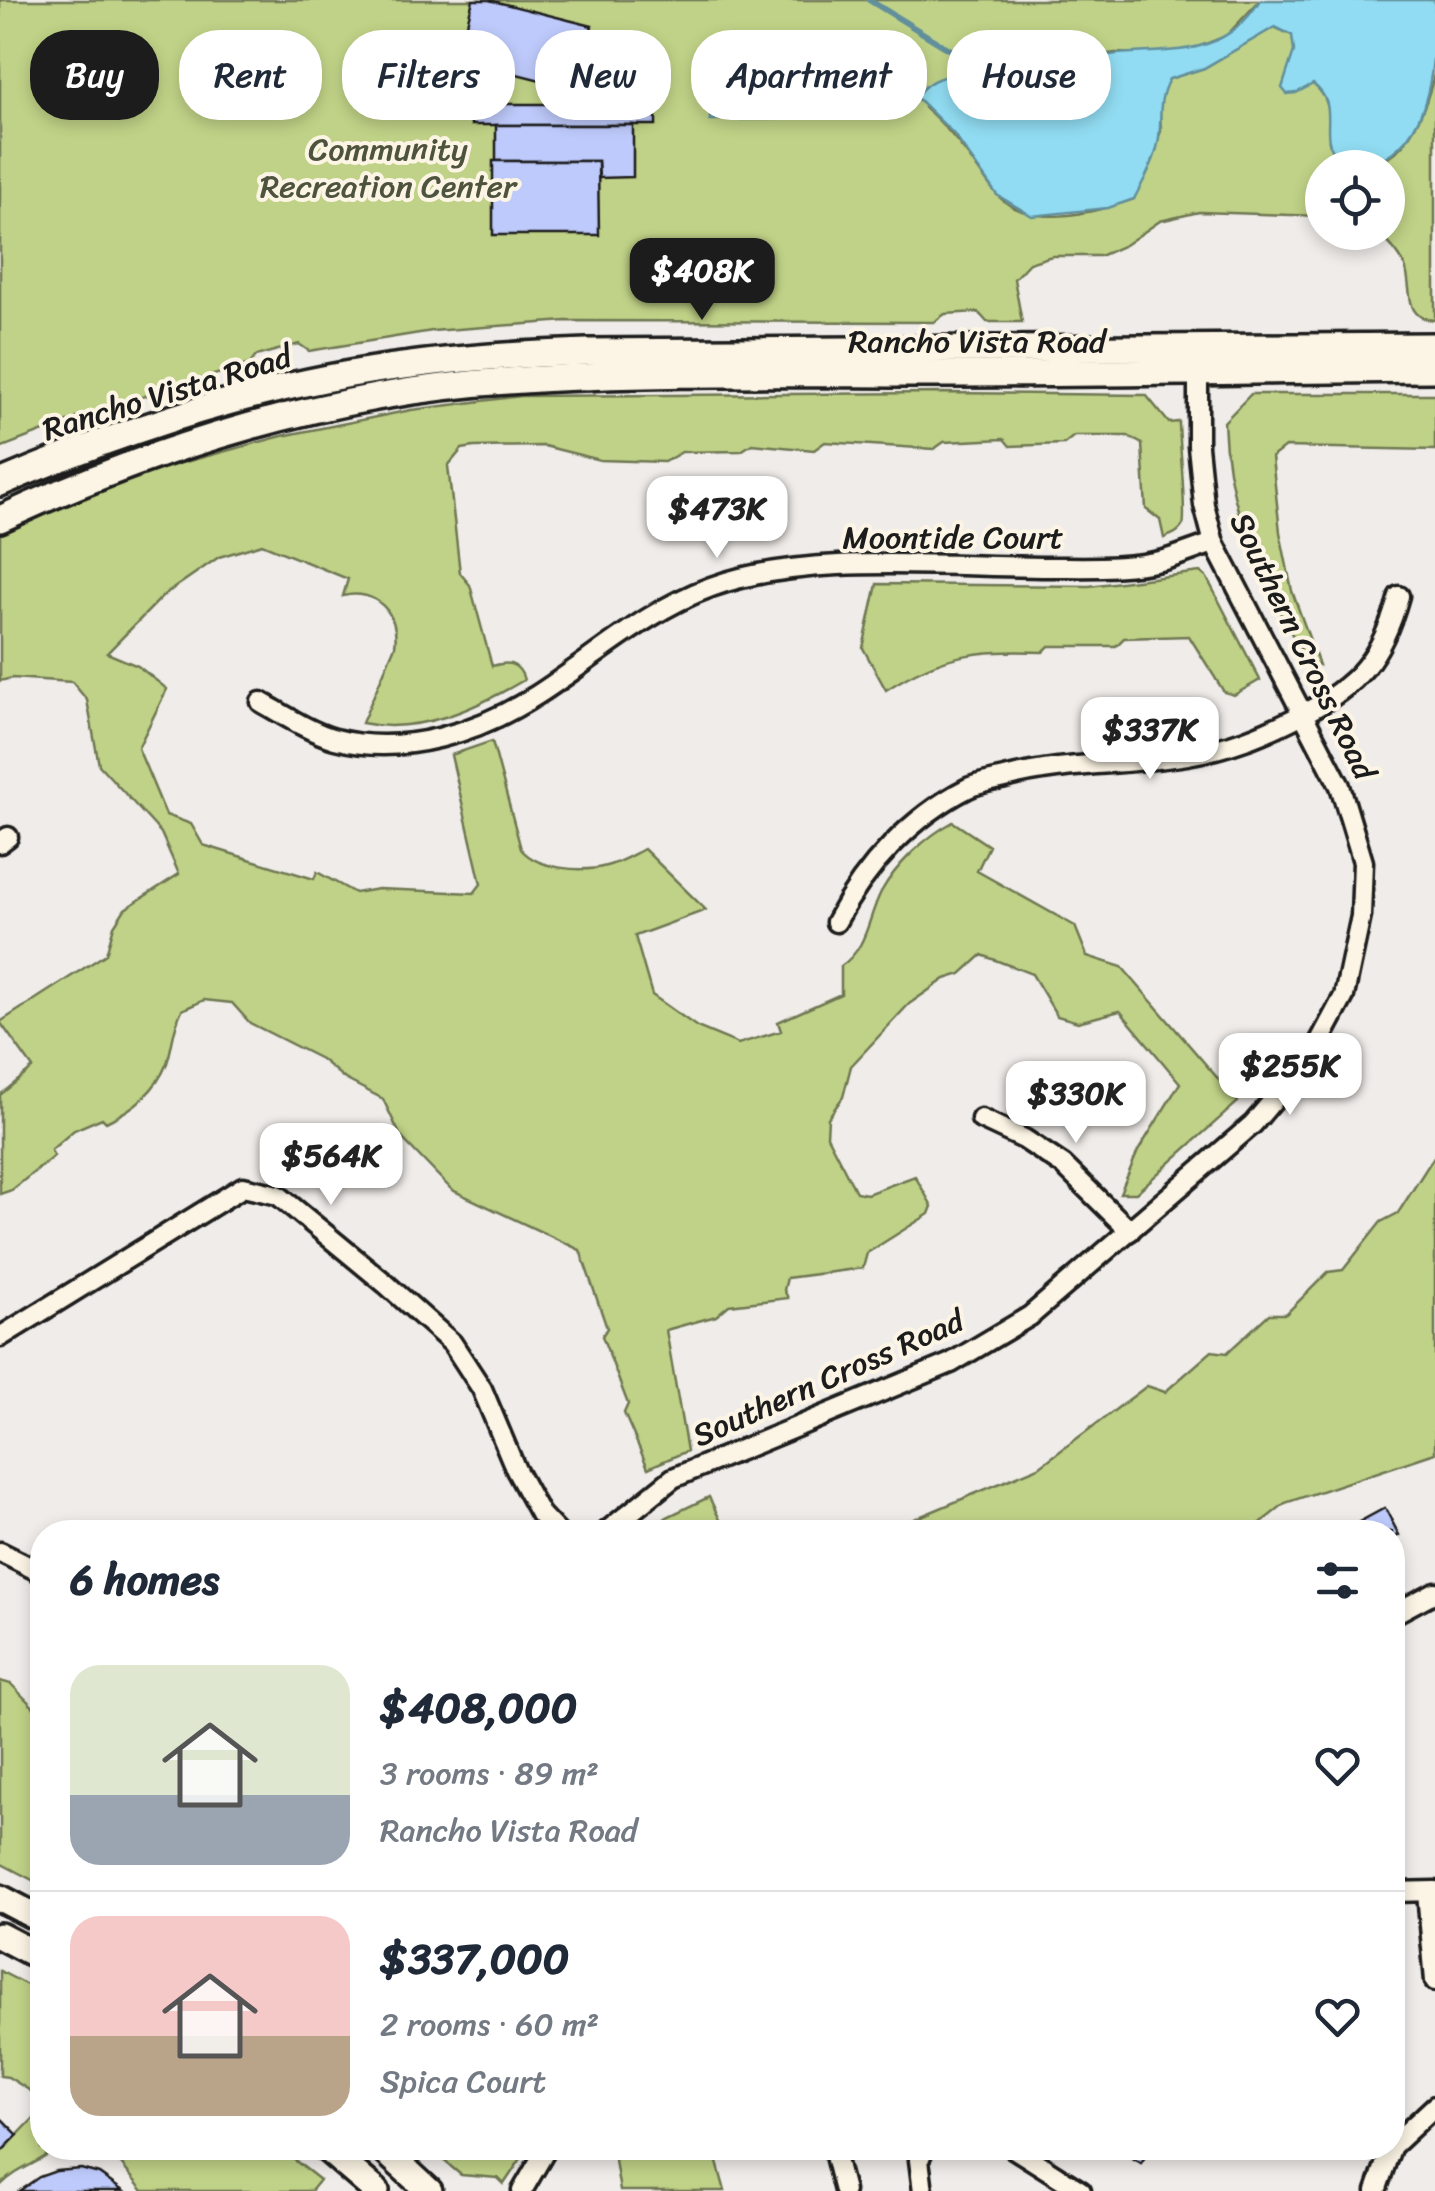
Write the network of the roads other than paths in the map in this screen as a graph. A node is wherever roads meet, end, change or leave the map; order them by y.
1 (1435, 346) edge
2 (1198, 360) junction
3 (1435, 369) edge
4 (0, 483) edge
5 (0, 518) edge
6 (1214, 543) junction
7 (1399, 596) dead end
8 (261, 702) dead end
9 (1305, 713) junction
10 (836, 922) dead end
11 (981, 1118) dead end
12 (1130, 1231) junction
13 (0, 1337) edge
14 (546, 1520) edge
15 (621, 1520) edge
16 (0, 1552) edge
17 (30, 1567) edge
18 (1435, 1592) edge
19 (1405, 1608) edge
20 (1405, 1892) edge
21 (1431, 1892) edge
22 (0, 1898) edge
23 (30, 1914) edge
24 (0, 1936) edge
25 (30, 1952) edge
26 (1435, 1981) edge
27 (1435, 2106) edge
28 (1405, 2135) edge
29 (340, 2160) edge
30 (395, 2160) edge
31 (540, 2160) edge
32 (836, 2160) edge
33 (919, 2160) edge
34 (1048, 2160) edge
35 (1387, 2160) edge
36 (376, 2191) edge
37 (429, 2191) edge
38 (522, 2191) edge
39 (844, 2191) edge
40 (923, 2191) edge
41 (1082, 2191) edge
42 (1376, 2191) edge

1 - 2 main road, Rancho Vista Road
2 - 3 main road, Rancho Vista Road
2 - 4 main road, Rancho Vista Road
2 - 5 main road, Rancho Vista Road
2 - 6 street, Southern Cross Road
6 - 8 street, Moontide Court
6 - 9 street, Southern Cross Road
7 - 9 street
9 - 10 street
9 - 12 street, Southern Cross Road
11 - 12 street
12 - 15 street, Southern Cross Road
13 - 14 street
16 - 17 street
18 - 19 street
20 - 21 street
21 - 26 street
22 - 23 main road
24 - 25 main road
27 - 28 street
29 - 36 main road
30 - 37 main road
31 - 38 street
32 - 39 street
33 - 40 street
34 - 41 street
35 - 42 street

